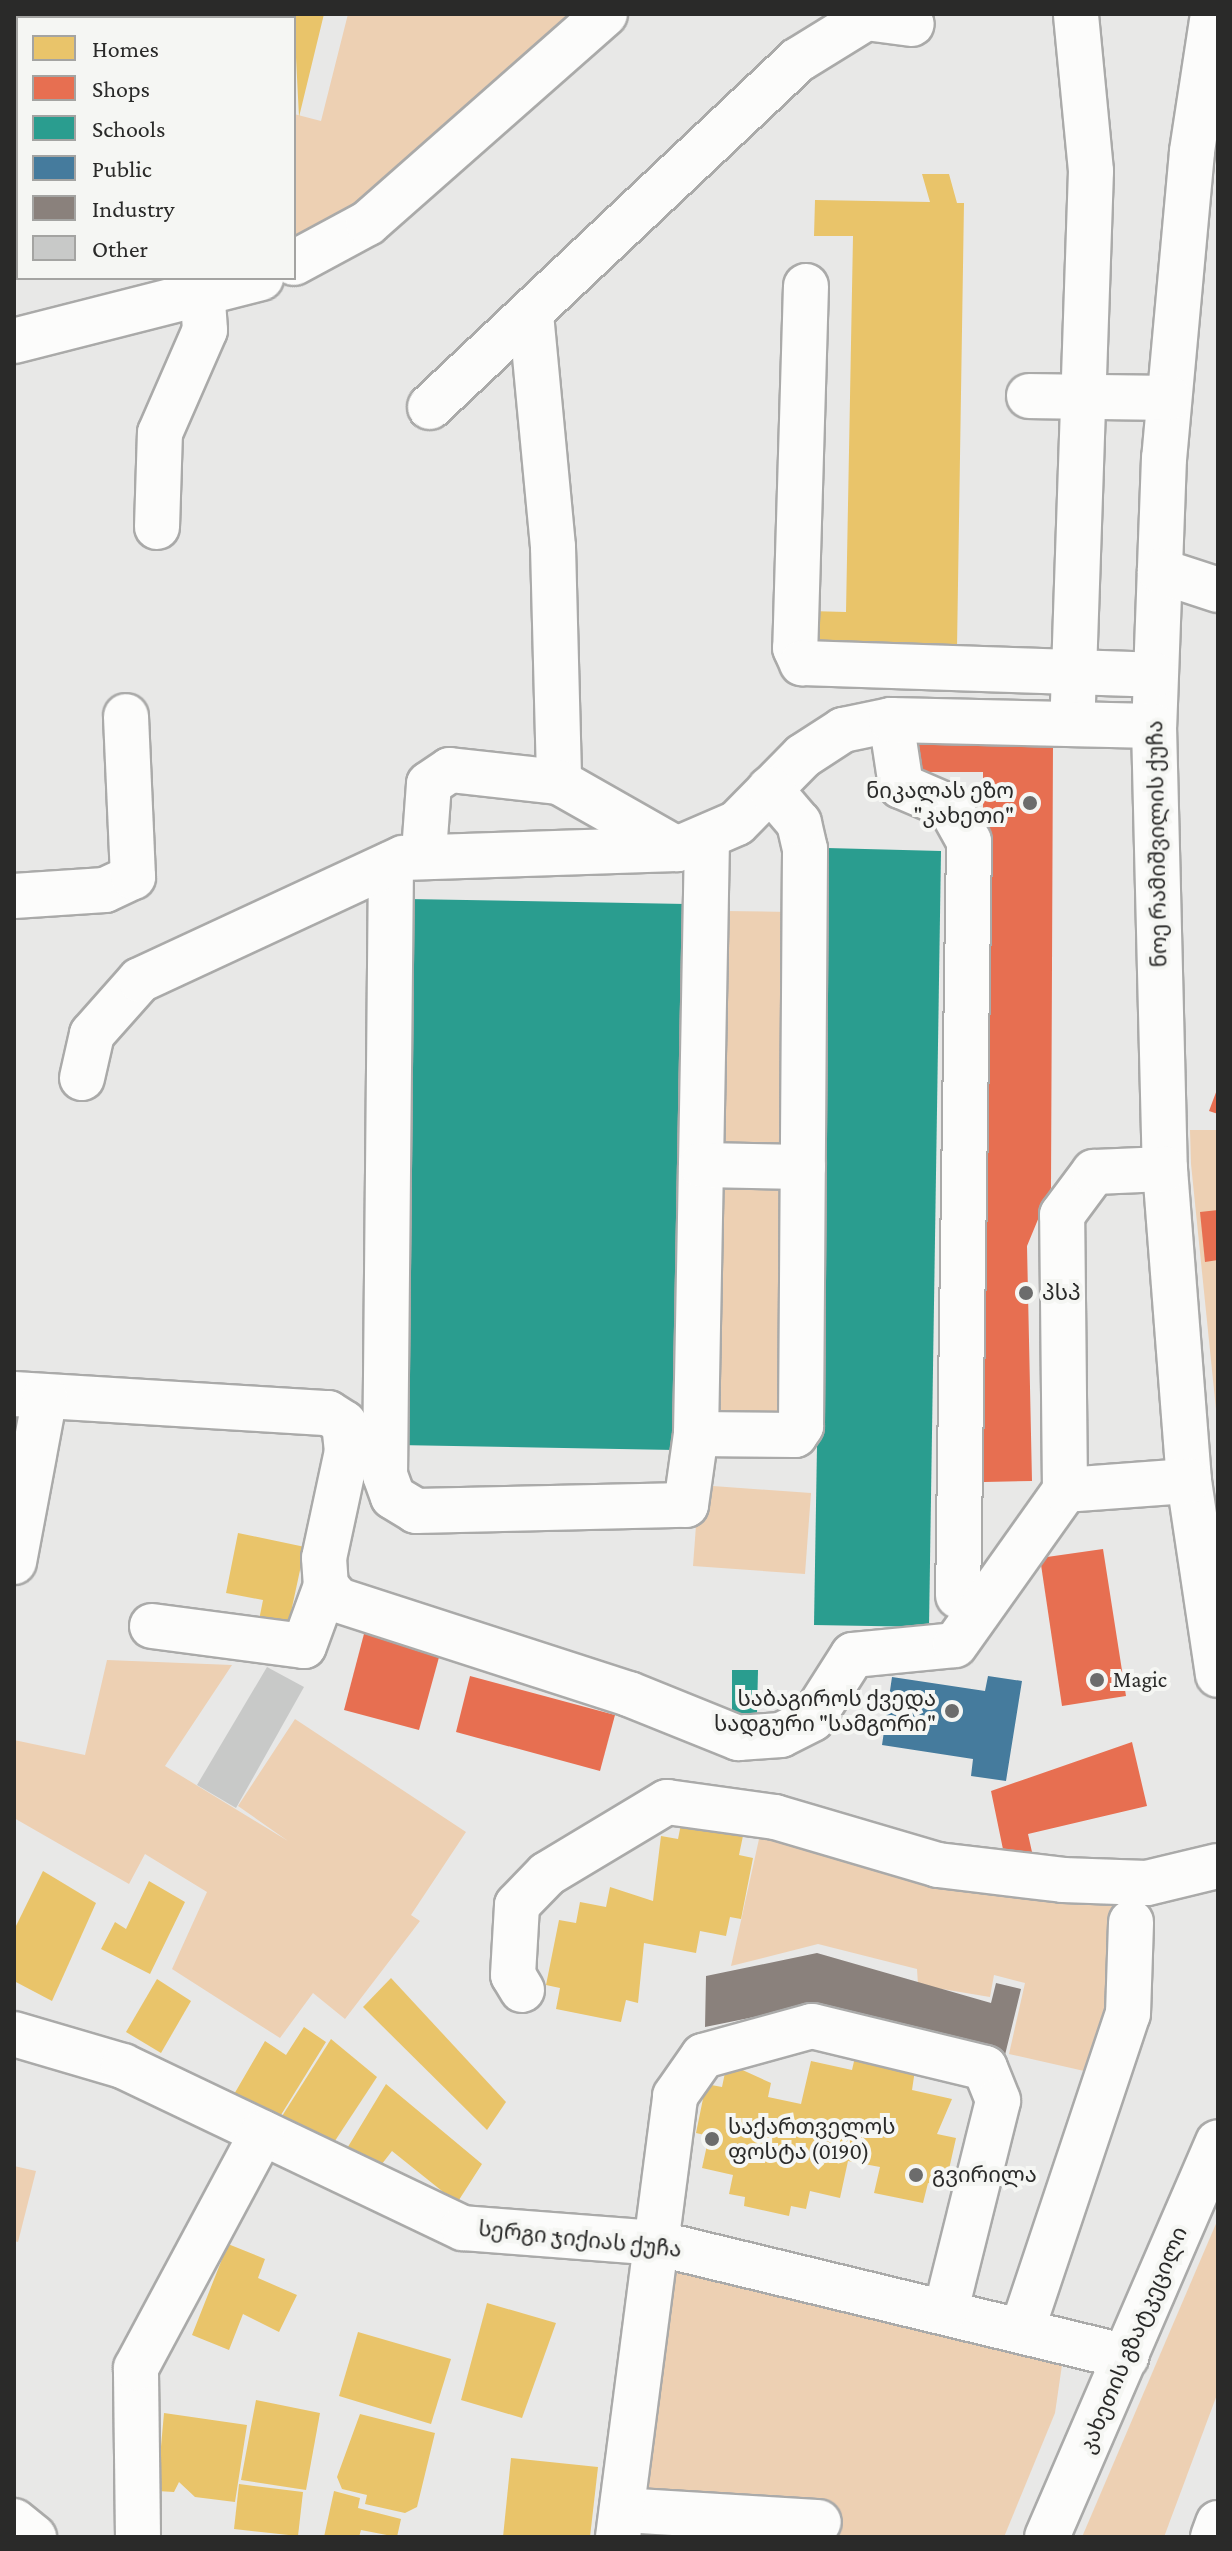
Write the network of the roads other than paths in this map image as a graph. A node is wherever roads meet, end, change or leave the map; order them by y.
1 (605, 14) edge
2 (1076, 14) edge
3 (1213, 14) edge
4 (912, 24) dead end
5 (1204, 177) edge
6 (296, 262) edge
7 (255, 280) edge
8 (806, 286) dead end
9 (203, 298) junction
10 (531, 314) junction
11 (14, 341) edge
12 (1029, 396) dead end
13 (1083, 397) junction
14 (1169, 398) junction
15 (430, 407) dead end
16 (157, 527) dead end
17 (1160, 571) junction
18 (1218, 590) edge
19 (1074, 673) junction
20 (1155, 675) junction
21 (126, 716) dead end
22 (891, 720) junction
23 (1072, 724) junction
24 (1154, 726) junction
25 (559, 782) junction
26 (770, 789) junction
27 (692, 845) junction
28 (408, 858) junction
29 (14, 896) edge
30 (82, 1078) dead end
31 (701, 1165) junction
32 (803, 1167) junction
33 (1165, 1169) junction
34 (29, 1395) edge
35 (696, 1434) junction
36 (1189, 1481) junction
37 (1065, 1490) junction
38 (14, 1562) edge
39 (326, 1586) junction
40 (958, 1596) dead end
41 (152, 1626) dead end
42 (1218, 1675) edge
43 (1218, 1866) edge
44 (1131, 1922) dead end
45 (522, 1990) dead end
46 (14, 2034) edge
47 (262, 2133) junction
48 (1218, 2142) edge
49 (656, 2243) junction
50 (946, 2310) junction
51 (1022, 2330) junction
52 (1126, 2357) junction
53 (14, 2521) edge
54 (819, 2522) dead end
55 (1218, 2523) edge
56 (620, 2524) edge
57 (34, 2537) edge
58 (138, 2537) edge
59 (1047, 2537) edge
60 (1213, 2537) edge

1 - 6 main road
2 - 13 main road
3 - 5 main road, ნოე რამიშვილის ქუჩა
4 - 10 main road
5 - 14 main road, ნოე რამიშვილის ქუჩა
7 - 9 main road
8 - 19 main road
9 - 11 main road
9 - 16 main road
10 - 15 main road
10 - 25 main road
12 - 13 main road
13 - 14 main road
13 - 19 main road
14 - 17 main road, ნოე რამიშვილის ქუჩა
17 - 18 main road
17 - 20 main road, ნოე რამიშვილის ქუჩა
19 - 20 main road
19 - 23 main road
20 - 24 main road, ნოე რამიშვილის ქუჩა
21 - 29 main road
22 - 23 main road
22 - 26 main road
22 - 40 main road
23 - 24 main road
24 - 33 main road, ნოე რამიშვილის ქუჩა
25 - 27 main road
25 - 28 main road
26 - 27 main road
26 - 32 main road
27 - 28 main road
27 - 31 main road
28 - 30 main road
28 - 35 main road
31 - 32 main road
31 - 35 main road
32 - 35 main road
33 - 36 main road, ნოე რამიშვილის ქუჩა
33 - 37 main road
34 - 38 main road
34 - 39 main road
36 - 37 main road
36 - 42 main road, ნოე რამიშვილის ქუჩა
37 - 39 main road
39 - 41 main road
43 - 45 main road
44 - 51 main road
46 - 47 main road, სერგი ჯიქიას ქუჩა
47 - 49 main road, სერგი ჯიქიას ქუჩა
47 - 58 main road
48 - 52 main road, კახეთის გზატკეცილი
49 - 50 main road, სერგი ჯიქიას ქუჩა
49 - 50 main road
49 - 56 main road
50 - 51 main road, სერგი ჯიქიას ქუჩა
51 - 52 main road, სერგი ჯიქიას ქუჩა
52 - 59 main road, კახეთის გზატკეცილი
53 - 57 main road
54 - 56 main road
55 - 60 main road

